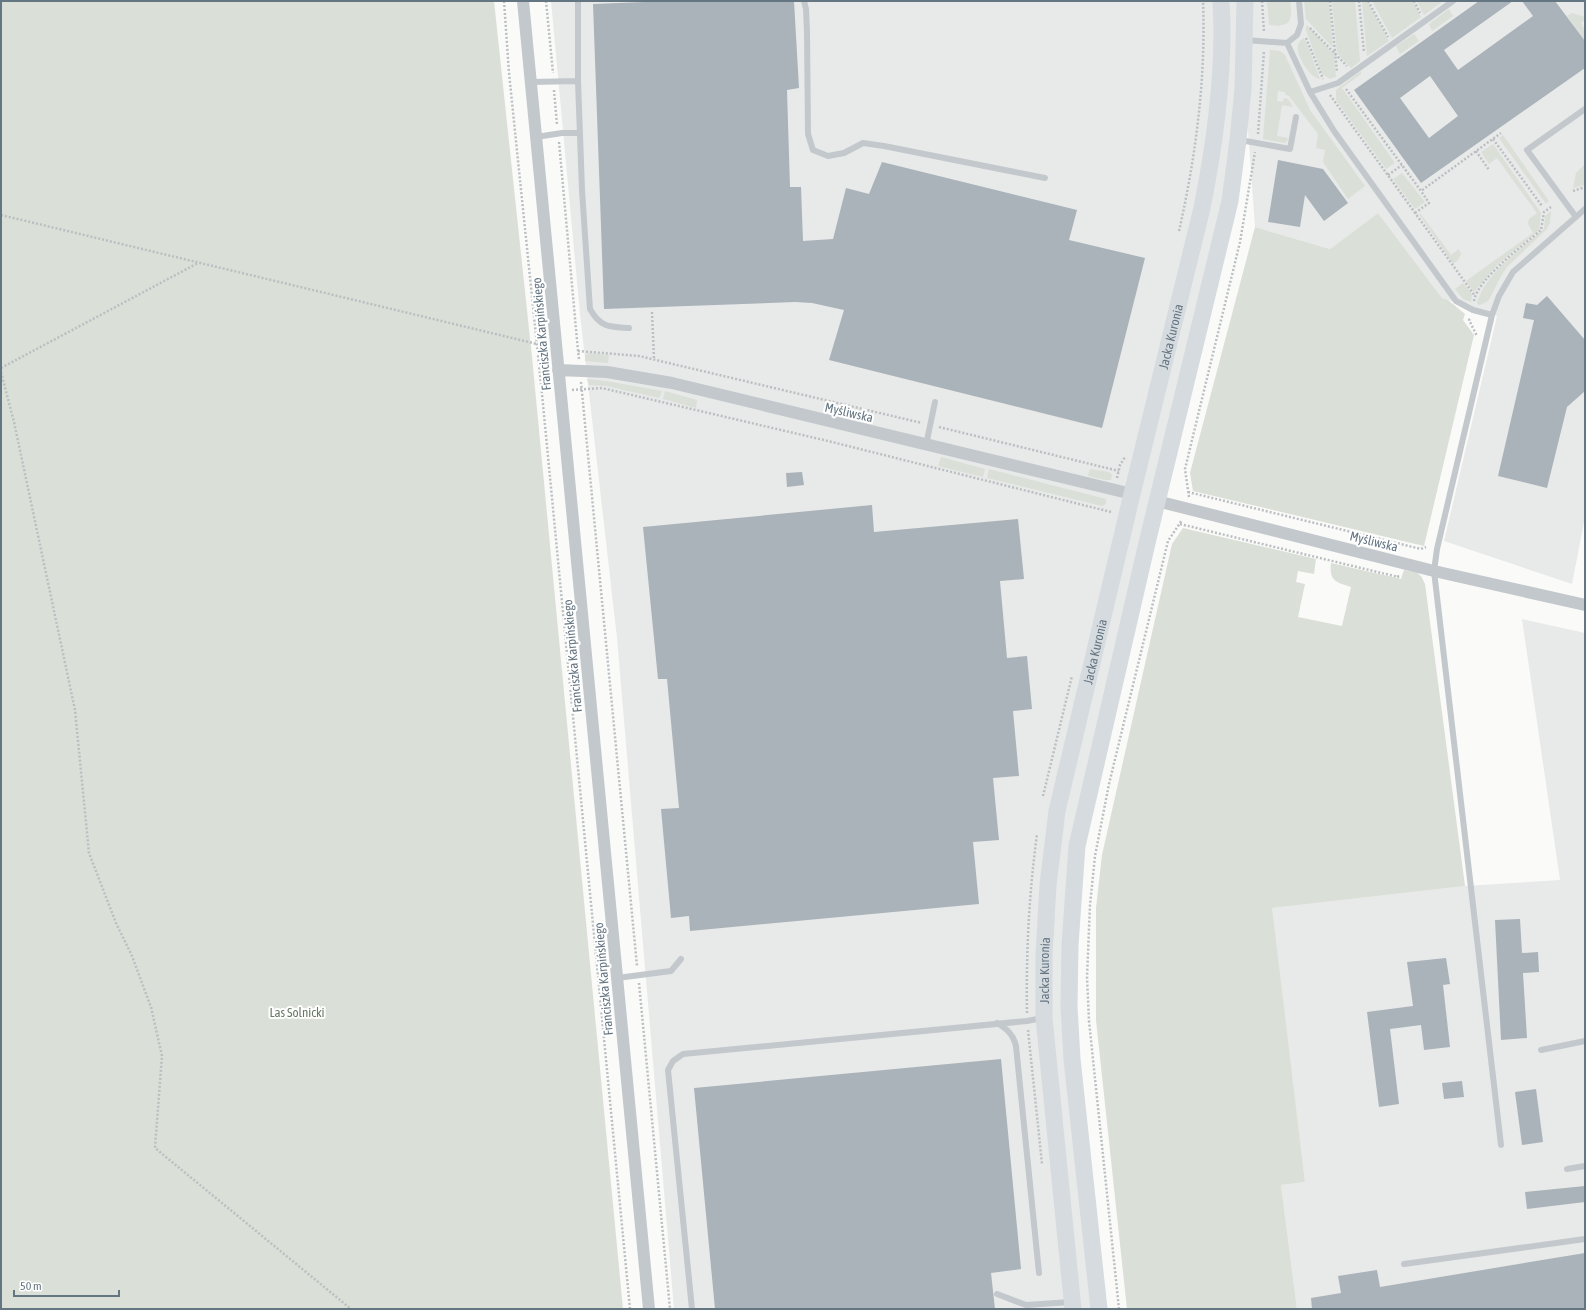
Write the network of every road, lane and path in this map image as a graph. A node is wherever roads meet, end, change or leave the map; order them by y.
1 (504, 1) edge
2 (523, 1) edge
3 (546, 1) edge
4 (578, 1) edge
5 (804, 1) edge
6 (1203, 1) edge
7 (1221, 1) edge
8 (1245, 1) edge
9 (1299, 1) edge
10 (1330, 1) edge
11 (1360, 1) edge
12 (1368, 1) edge
13 (1453, 1) edge
14 (1300, 17) junction
15 (1299, 30) junction
16 (1245, 40) junction
17 (1287, 43) junction
18 (1392, 44) junction
19 (1335, 53) junction
20 (1365, 63) junction
21 (1353, 72) junction
22 (553, 81) junction
23 (578, 81) junction
24 (531, 82) junction
25 (1338, 83) junction
26 (1351, 83) dead end
27 (1326, 87) junction
28 (1310, 92) junction
29 (1585, 109) edge
30 (1296, 118) dead end
31 (580, 133) junction
32 (1501, 133) dead end
33 (558, 134) junction
34 (536, 137) junction
35 (1493, 139) junction
36 (1238, 140) junction
37 (1476, 151) junction
38 (1402, 165) junction
39 (1489, 170) dead end
40 (1388, 175) junction
41 (1045, 178) dead end
42 (1585, 187) edge
43 (1421, 191) junction
44 (1573, 191) dead end
45 (1185, 204) dead end
46 (1542, 206) dead end
47 (1585, 209) edge
48 (1415, 213) junction
49 (1, 215) edge
50 (1576, 217) junction
51 (198, 262) junction
52 (1475, 296) dead end
53 (652, 312) dead end
54 (1492, 315) junction
55 (629, 328) dead end
56 (556, 342) junction
57 (537, 344) junction
58 (578, 351) junction
59 (654, 359) junction
60 (1, 368) edge
61 (558, 370) junction
62 (581, 371) junction
63 (1, 372) edge
64 (582, 389) junction
65 (561, 391) junction
66 (542, 394) junction
67 (935, 402) dead end
68 (930, 425) junction
69 (926, 445) junction
70 (1119, 471) dead end
71 (1188, 492) dead end
72 (1132, 494) junction
73 (1157, 501) junction
74 (1111, 512) dead end
75 (1180, 524) dead end
76 (1437, 549) junction
77 (1434, 570) junction
78 (1585, 605) edge
79 (681, 959) dead end
80 (638, 975) junction
81 (617, 978) junction
82 (1044, 1018) junction
83 (997, 1023) junction
84 (1585, 1041) edge
85 (1541, 1050) dead end
86 (1501, 1145) dead end
87 (1585, 1166) edge
88 (1567, 1169) dead end
89 (1585, 1239) edge
90 (1404, 1264) dead end
91 (1038, 1273) dead end
92 (996, 1294) dead end
93 (1073, 1305) edge
94 (351, 1309) edge
95 (630, 1309) edge
96 (649, 1309) edge
97 (670, 1309) edge
98 (692, 1309) edge
99 (1099, 1309) edge
100 (1119, 1309) edge

1 - 57 path
2 - 24 street, Franciszka Karpińskiego
3 - 22 path
4 - 23 lane
5 - 41 lane
6 - 45 path
7 - 72 main road, Jacka Kuronia
8 - 16 main road, Jacka Kuronia
9 - 14 lane
10 - 19 path
11 - 20 path
12 - 18 path
13 - 18 lane
14 - 15 lane
14 - 19 path
15 - 17 lane
15 - 27 path
16 - 17 lane
16 - 36 main road, Jacka Kuronia
17 - 28 lane
18 - 20 lane
19 - 21 path
19 - 25 path
20 - 21 lane
21 - 25 lane
22 - 23 lane
22 - 24 lane
22 - 33 path
23 - 31 lane
24 - 34 street, Franciszka Karpińskiego
25 - 27 lane
26 - 38 path
27 - 28 lane
27 - 40 path
28 - 54 lane
29 - 50 lane
30 - 36 lane
31 - 33 lane
31 - 55 lane
32 - 35 path
33 - 34 lane
33 - 58 path
34 - 56 street, Franciszka Karpińskiego
35 - 37 path
35 - 46 path
36 - 73 main road, Jacka Kuronia
37 - 39 path
37 - 43 path
38 - 40 path
38 - 43 path
40 - 48 path
42 - 44 path
43 - 48 path
47 - 50 lane
48 - 52 path
49 - 51 path
50 - 54 lane
51 - 57 path
51 - 60 path
53 - 59 path
54 - 76 lane
56 - 57 path
56 - 61 street, Franciszka Karpińskiego
57 - 66 path
58 - 59 path
58 - 62 path
59 - 68 path
61 - 62 street, Myśliwska
61 - 65 street, Franciszka Karpińskiego
62 - 64 path
62 - 69 street, Myśliwska
63 - 94 path
64 - 65 path
64 - 74 path
64 - 80 path
65 - 66 path
65 - 81 street, Franciszka Karpińskiego
66 - 95 path
67 - 68 lane
68 - 69 lane
68 - 70 path
69 - 72 street, Myśliwska
71 - 76 path
72 - 73 main road
72 - 82 main road, Jacka Kuronia
73 - 77 street, Myśliwska
73 - 99 main road, Jacka Kuronia
75 - 100 path
76 - 77 lane
77 - 78 street, Myśliwska
77 - 86 lane
79 - 80 lane
80 - 81 lane
80 - 97 path
81 - 96 street, Franciszka Karpińskiego
82 - 83 lane
82 - 93 main road, Jacka Kuronia
83 - 91 lane
83 - 98 lane
84 - 85 lane
87 - 88 lane
89 - 90 lane
92 - 93 lane

